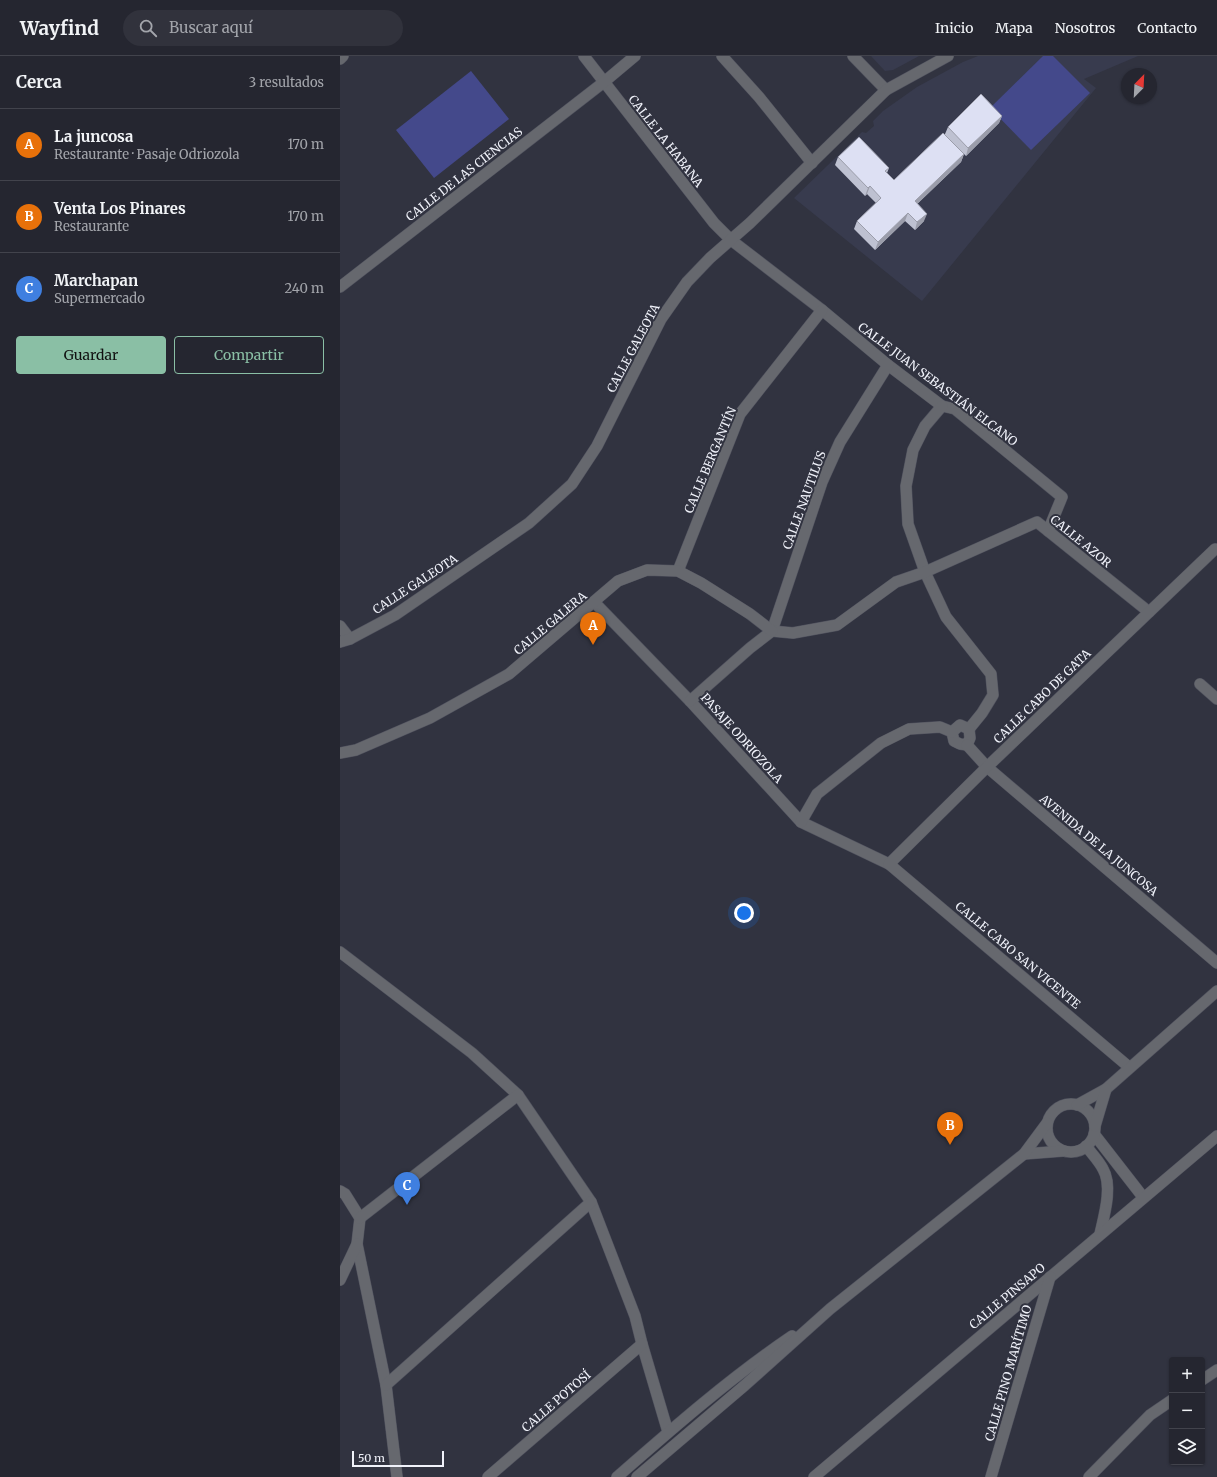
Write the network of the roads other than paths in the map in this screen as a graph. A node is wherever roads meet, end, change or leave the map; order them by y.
1 (343, 56) edge
2 (584, 56) edge
3 (635, 56) edge
4 (722, 56) edge
5 (853, 56) edge
6 (948, 56) edge
7 (340, 59) edge
8 (604, 82) junction
9 (886, 90) junction
10 (812, 163) junction
11 (731, 240) junction
12 (340, 287) edge
13 (822, 310) junction
14 (888, 365) junction
15 (942, 406) junction
16 (1048, 531) junction
17 (1215, 549) dead end
18 (678, 571) junction
19 (925, 572) junction
20 (595, 603) junction
21 (1149, 612) junction
22 (340, 626) edge
23 (772, 631) junction
24 (345, 640) edge
25 (1200, 684) dead end
26 (1217, 699) edge
27 (690, 702) junction
28 (969, 729) junction
29 (952, 732) junction
30 (967, 744) junction
31 (340, 753) edge
32 (987, 767) junction
33 (801, 822) junction
34 (889, 864) junction
35 (340, 952) edge
36 (1217, 962) edge
37 (1217, 991) edge
38 (1129, 1067) junction
39 (1106, 1089) junction
40 (518, 1095) junction
41 (1077, 1105) junction
42 (1047, 1123) junction
43 (1094, 1130) junction
44 (1217, 1136) edge
45 (1086, 1146) junction
46 (1063, 1151) junction
47 (1024, 1154) junction
48 (340, 1191) edge
49 (1143, 1197) junction
50 (591, 1202) junction
51 (360, 1218) junction
52 (1100, 1234) junction
53 (357, 1244) junction
54 (1050, 1276) junction
55 (340, 1280) edge
56 (830, 1309) junction
57 (642, 1344) junction
58 (1217, 1370) edge
59 (1205, 1378) edge
60 (386, 1385) junction
61 (1169, 1402) edge
62 (668, 1432) junction
63 (397, 1477) edge
64 (488, 1477) edge
65 (616, 1477) edge
66 (637, 1477) edge
67 (814, 1477) edge
68 (991, 1477) edge
69 (1089, 1477) edge

1 - 7 street
2 - 8 street, CALLE LA HABANA
3 - 8 street, CALLE DE LAS CIENCIAS
4 - 10 street
5 - 9 street
6 - 9 street, CALLE GALEOTA
8 - 11 street, CALLE LA HABANA
8 - 12 street, CALLE DE LAS CIENCIAS
9 - 10 street, CALLE GALEOTA
10 - 11 street, CALLE GALEOTA
11 - 13 street, CALLE JUAN SEBASTIÁN ELCANO
11 - 24 street, CALLE GALEOTA
13 - 14 street, CALLE JUAN SEBASTIÁN ELCANO
13 - 18 street, CALLE BERGANTÍN
14 - 15 street, CALLE JUAN SEBASTIÁN ELCANO
14 - 23 street, CALLE NAUTILUS
15 - 16 street, CALLE JUAN SEBASTIÁN ELCANO
15 - 19 street
16 - 19 street, CALLE AZOR
16 - 21 street, CALLE AZOR
17 - 21 street, CALLE CABO DE GATA
18 - 20 street, CALLE GALERA
18 - 23 street, CALLE GALERA
19 - 23 street
19 - 28 street
20 - 27 street, PASAJE ODRIOZOLA
20 - 31 street, CALLE GALERA
21 - 32 street, CALLE CABO DE GATA
22 - 24 street
23 - 27 street
25 - 26 street
27 - 33 street, PASAJE ODRIOZOLA
28 - 29 street
28 - 30 street
29 - 30 street
29 - 33 street
30 - 32 street, AVENIDA DE LA JUNCOSA
32 - 34 street, CALLE CABO DE GATA
32 - 36 street, AVENIDA DE LA JUNCOSA
33 - 34 street, PASAJE ODRIOZOLA
34 - 38 street, CALLE CABO SAN VICENTE
35 - 40 street
37 - 38 street
38 - 39 street
39 - 41 street
39 - 43 street
40 - 50 street
40 - 51 street
41 - 42 street
41 - 43 street
42 - 46 street
42 - 47 street
43 - 45 street
43 - 49 street
44 - 49 street, CALLE PINSAPO
45 - 46 street
45 - 52 street
46 - 47 street
47 - 56 street
48 - 51 street
49 - 52 street, CALLE PINSAPO
50 - 57 street
50 - 60 street
51 - 53 street
52 - 54 street, CALLE PINSAPO
53 - 55 street
53 - 60 street
54 - 67 street, CALLE PINSAPO
54 - 68 street, CALLE PINO MARÍTIMO
56 - 62 street
56 - 66 street
57 - 62 street
57 - 64 street, CALLE POTOSÍ
58 - 59 street
60 - 63 street
61 - 69 street
62 - 65 street

